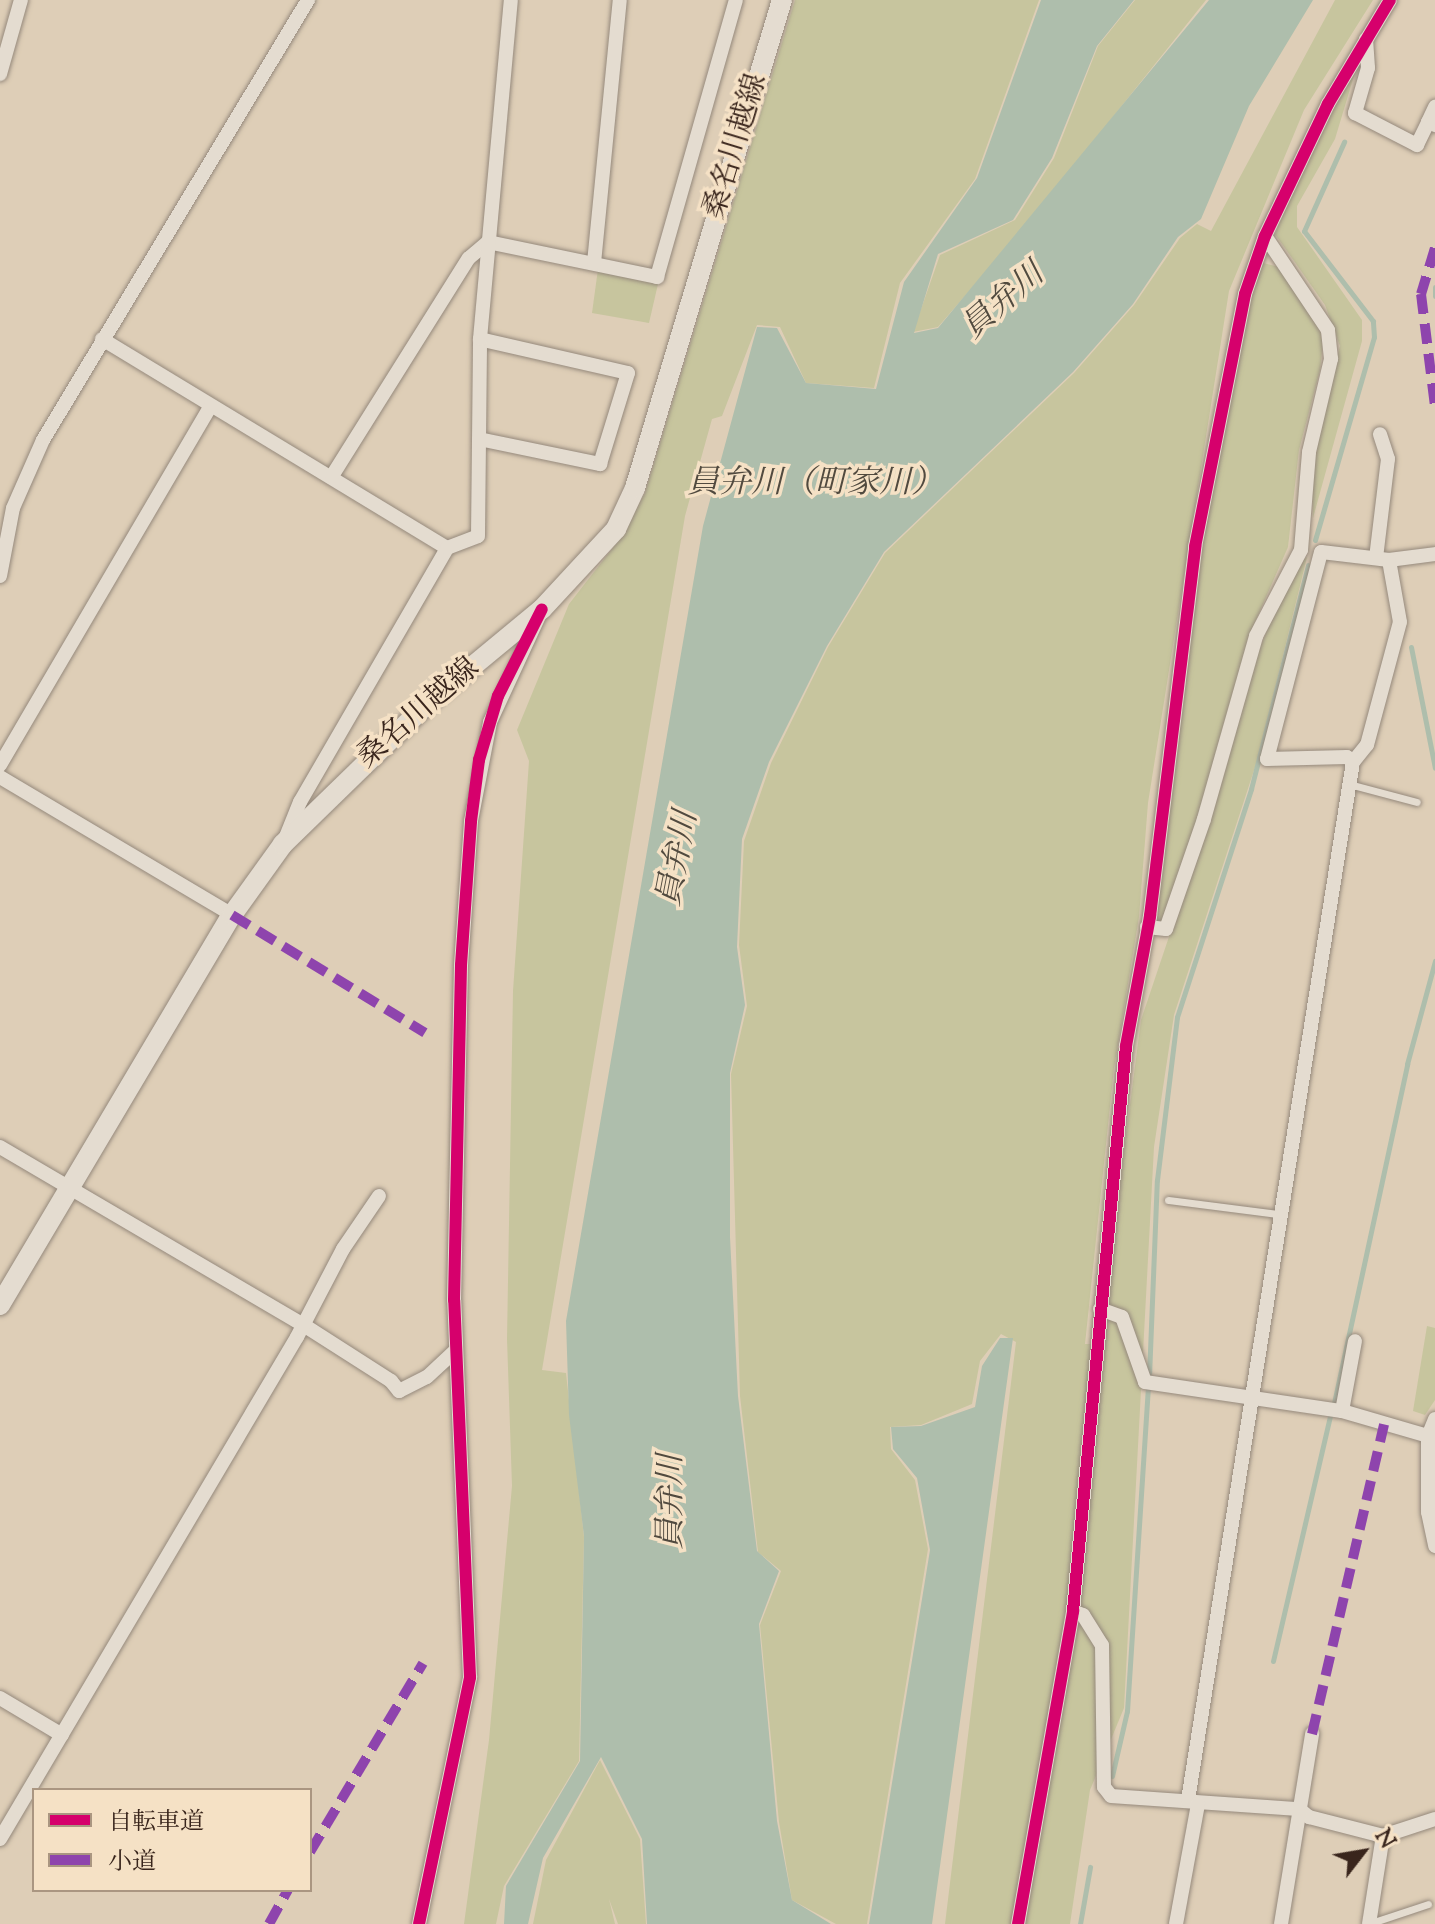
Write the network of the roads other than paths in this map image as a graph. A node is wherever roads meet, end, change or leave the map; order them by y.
1 (21, 0) edge
2 (308, 0) edge
3 (511, 0) edge
4 (620, 0) edge
5 (736, 0) edge
6 (782, 0) edge
7 (1390, 0) edge
8 (1366, 39) junction
9 (0, 74) edge
10 (1435, 107) edge
11 (1431, 124) edge
12 (1265, 236) junction
13 (488, 242) junction
14 (594, 263) junction
15 (102, 339) junction
16 (480, 339) junction
17 (211, 406) junction
18 (1380, 434) dead end
19 (479, 439) junction
20 (332, 476) junction
21 (5, 515) edge
22 (447, 548) junction
23 (1301, 550) junction
24 (1321, 552) junction
25 (1435, 554) edge
26 (1383, 559) junction
27 (0, 576) edge
28 (542, 609) junction
29 (1353, 762) junction
30 (0, 765) edge
31 (0, 777) edge
32 (1349, 784) junction
33 (1417, 802) dead end
34 (283, 844) junction
35 (232, 915) junction
36 (1147, 927) junction
37 (0, 1147) edge
38 (71, 1186) junction
39 (379, 1196) dead end
40 (1168, 1200) dead end
41 (1278, 1214) junction
42 (0, 1305) edge
43 (1100, 1309) junction
44 (302, 1324) junction
45 (1355, 1341) dead end
46 (455, 1351) junction
47 (1250, 1399) junction
48 (1342, 1411) junction
49 (1435, 1419) edge
50 (1428, 1436) junction
51 (1431, 1511) edge
52 (1435, 1546) edge
53 (1073, 1611) junction
54 (0, 1698) edge
55 (1312, 1734) dead end
56 (62, 1735) junction
57 (1193, 1802) junction
58 (1299, 1809) junction
59 (1435, 1819) edge
60 (1383, 1836) junction
61 (0, 1839) edge
62 (1428, 1904) dead end
63 (419, 1924) edge
64 (1018, 1924) edge
65 (1176, 1924) edge
66 (1281, 1924) edge
67 (1369, 1924) edge

1 - 9 street
2 - 15 street
3 - 13 street
4 - 14 street
5 - 14 street
6 - 28 main road, 桑名川越線
7 - 8 street
8 - 11 street
8 - 12 street
10 - 11 street
12 - 23 street
12 - 36 street
13 - 14 street
13 - 16 street
13 - 20 street
15 - 17 street
15 - 21 street
16 - 19 street
16 - 19 street
17 - 20 street
17 - 30 street
18 - 26 street
19 - 22 street
20 - 22 street
21 - 27 street
22 - 34 street
23 - 24 street
23 - 36 street
24 - 26 street
24 - 29 street
25 - 26 street
26 - 29 street
28 - 34 main road, 桑名川越線
28 - 46 street
29 - 32 street
31 - 35 street
32 - 33 lane
32 - 41 street
34 - 35 main road, 桑名川越線
35 - 38 main road, 桑名川越線
36 - 43 street
37 - 38 street
38 - 42 main road, 桑名川越線
38 - 44 street
39 - 44 street
40 - 41 lane
41 - 47 street
43 - 47 street
43 - 53 street
44 - 46 street
44 - 56 street
45 - 48 street
46 - 63 street
47 - 48 street
47 - 57 street
48 - 50 street
49 - 50 street
50 - 51 street
51 - 52 street
53 - 57 street
53 - 64 street
54 - 56 street
55 - 58 street
56 - 61 street
57 - 58 street
57 - 65 street
58 - 60 street
58 - 66 street
59 - 60 street
60 - 67 street
62 - 67 lane

